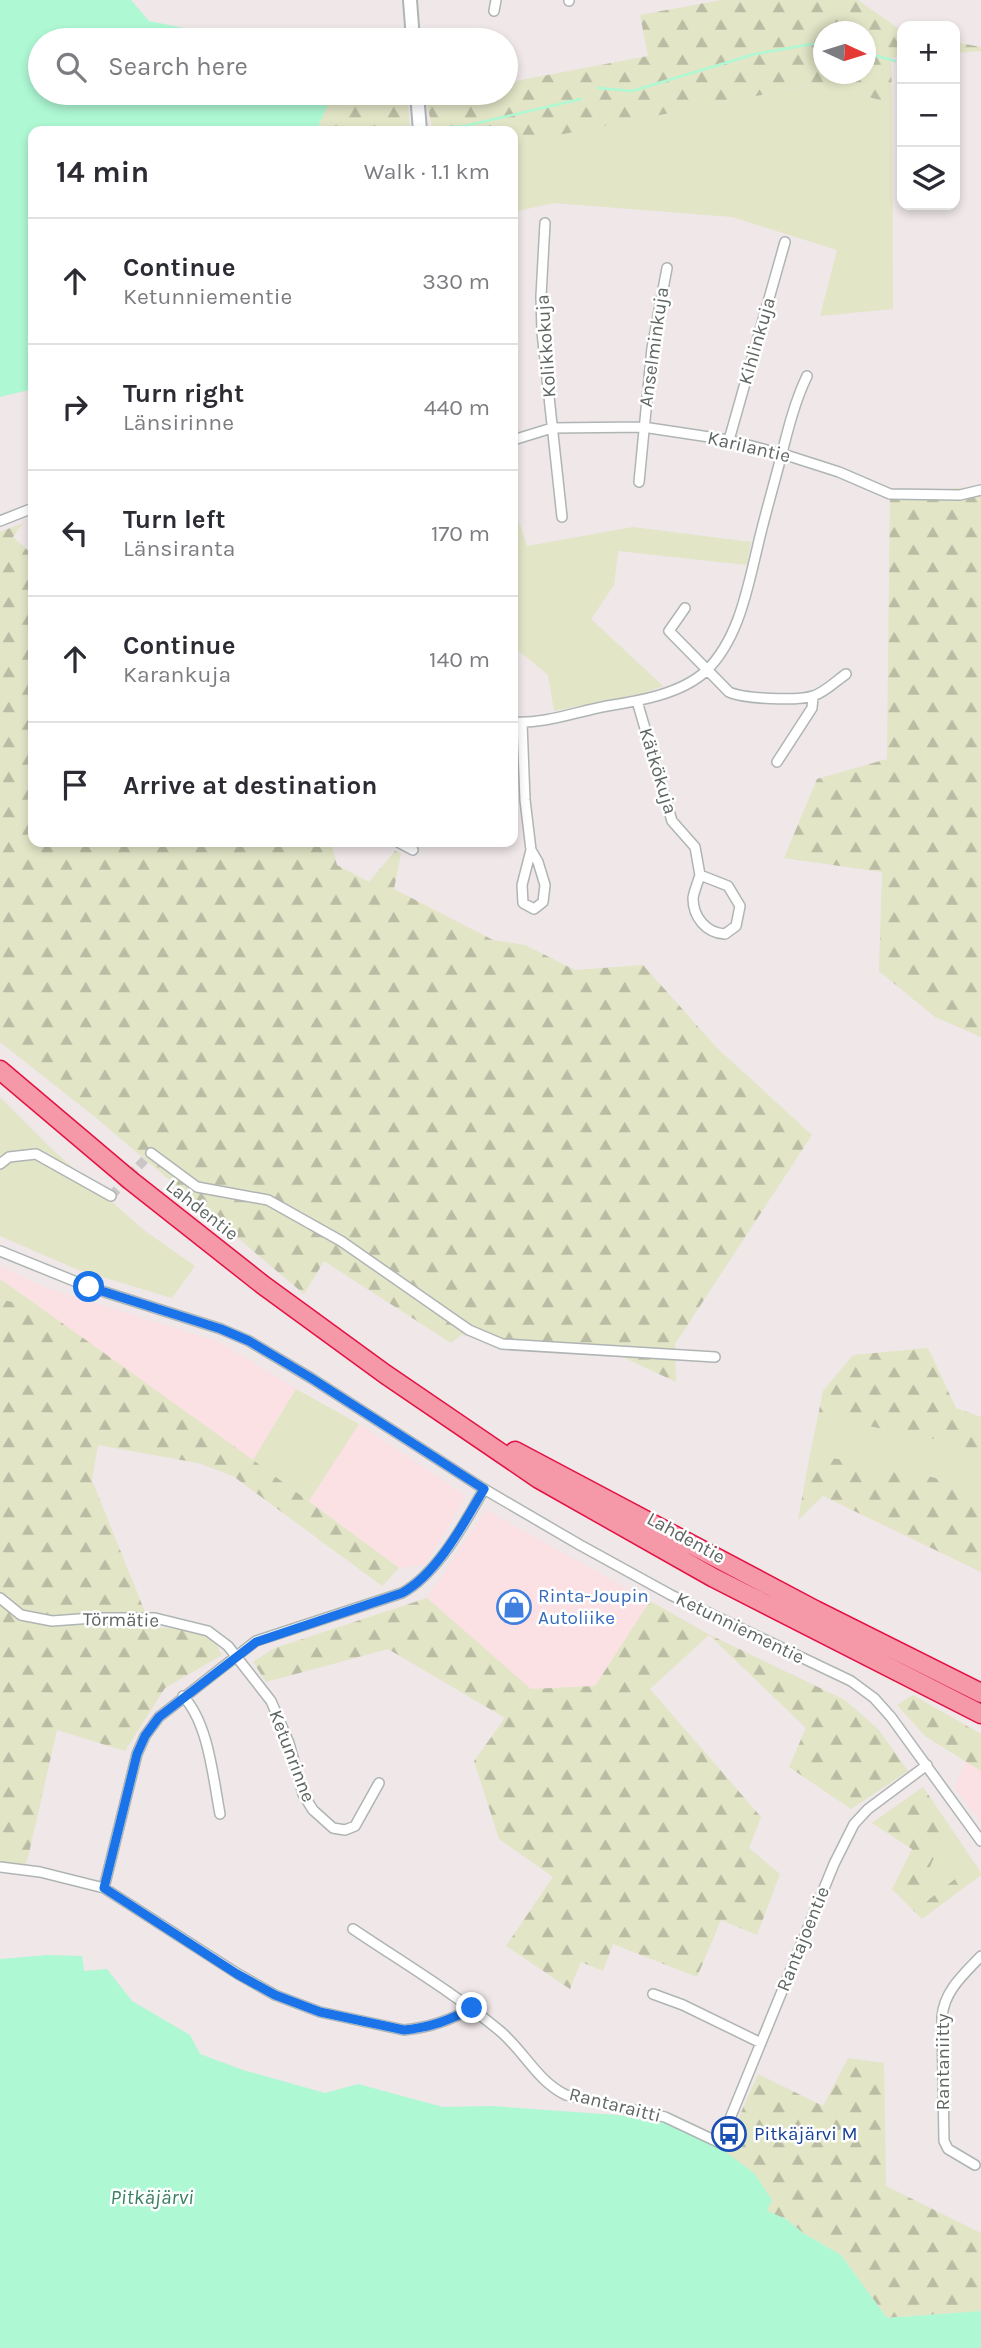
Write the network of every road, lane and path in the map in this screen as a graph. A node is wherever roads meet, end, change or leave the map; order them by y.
1 (410, 0) edge
2 (496, 0) edge
3 (495, 11) dead end
4 (412, 28) edge
5 (418, 105) edge
6 (420, 126) edge
7 (545, 223) dead end
8 (785, 242) dead end
9 (667, 268) dead end
10 (807, 376) dead end
11 (643, 427) junction
12 (552, 428) junction
13 (518, 438) edge
14 (729, 440) junction
15 (782, 454) junction
16 (639, 482) dead end
17 (981, 490) edge
18 (28, 510) edge
19 (562, 517) dead end
20 (0, 521) edge
21 (685, 608) dead end
22 (706, 670) junction
23 (846, 674) dead end
24 (813, 696) junction
25 (637, 701) junction
26 (518, 722) edge
27 (518, 732) edge
28 (777, 762) dead end
29 (407, 847) edge
30 (413, 850) dead end
31 (531, 850) junction
32 (700, 875) junction
33 (0, 1070) edge
34 (152, 1153) dead end
35 (0, 1164) edge
36 (111, 1196) dead end
37 (0, 1251) edge
38 (715, 1357) dead end
39 (385, 1374) junction
40 (484, 1489) junction
41 (0, 1598) edge
42 (237, 1656) junction
43 (981, 1693) edge
44 (183, 1696) junction
45 (981, 1714) edge
46 (927, 1765) junction
47 (379, 1783) dead end
48 (220, 1814) dead end
49 (981, 1841) edge
50 (0, 1867) edge
51 (104, 1888) junction
52 (353, 1928) dead end
53 (981, 1956) edge
54 (653, 1994) dead end
55 (472, 2008) junction
56 (761, 2043) junction
57 (720, 2143) joint
58 (975, 2165) dead end

1 - 4 street
2 - 3 street
5 - 6 street
7 - 12 street, Kolikkokuja
8 - 14 street, Kihlinkuja
9 - 11 street, Anselminkuja
10 - 15 street
11 - 12 street, Karilantie
11 - 14 street, Karilantie
11 - 16 street, Anselminkuja
12 - 13 street, Karilantie
12 - 19 street, Kolikkokuja
14 - 15 street, Karilantie
15 - 17 street, Karilantie
15 - 22 street
18 - 20 street
21 - 22 street
22 - 24 street
22 - 25 street
23 - 24 street
24 - 28 street
25 - 26 street
25 - 32 street, Kätkökuja
27 - 31 street
29 - 30 street
31 - 31 street
32 - 32 street, Kätkökuja
33 - 39 highway, Lahdentie
34 - 38 street
35 - 36 street
37 - 40 street, Ketunniementie
39 - 43 highway, Lahdentie
39 - 45 highway, Lahdentie
40 - 42 street
40 - 46 street, Ketunniementie
41 - 42 street, Törmätie
42 - 44 street
42 - 47 street, Ketunrinne
44 - 48 street
44 - 51 street
46 - 49 street, Ketunniementie
46 - 56 street, Rantajoentie
50 - 51 street
51 - 55 street
52 - 55 street, Rantaraitti
53 - 58 street, Rantaniitty
54 - 56 street
55 - 57 street, Rantaraitti
56 - 57 street, Rantajoentie

